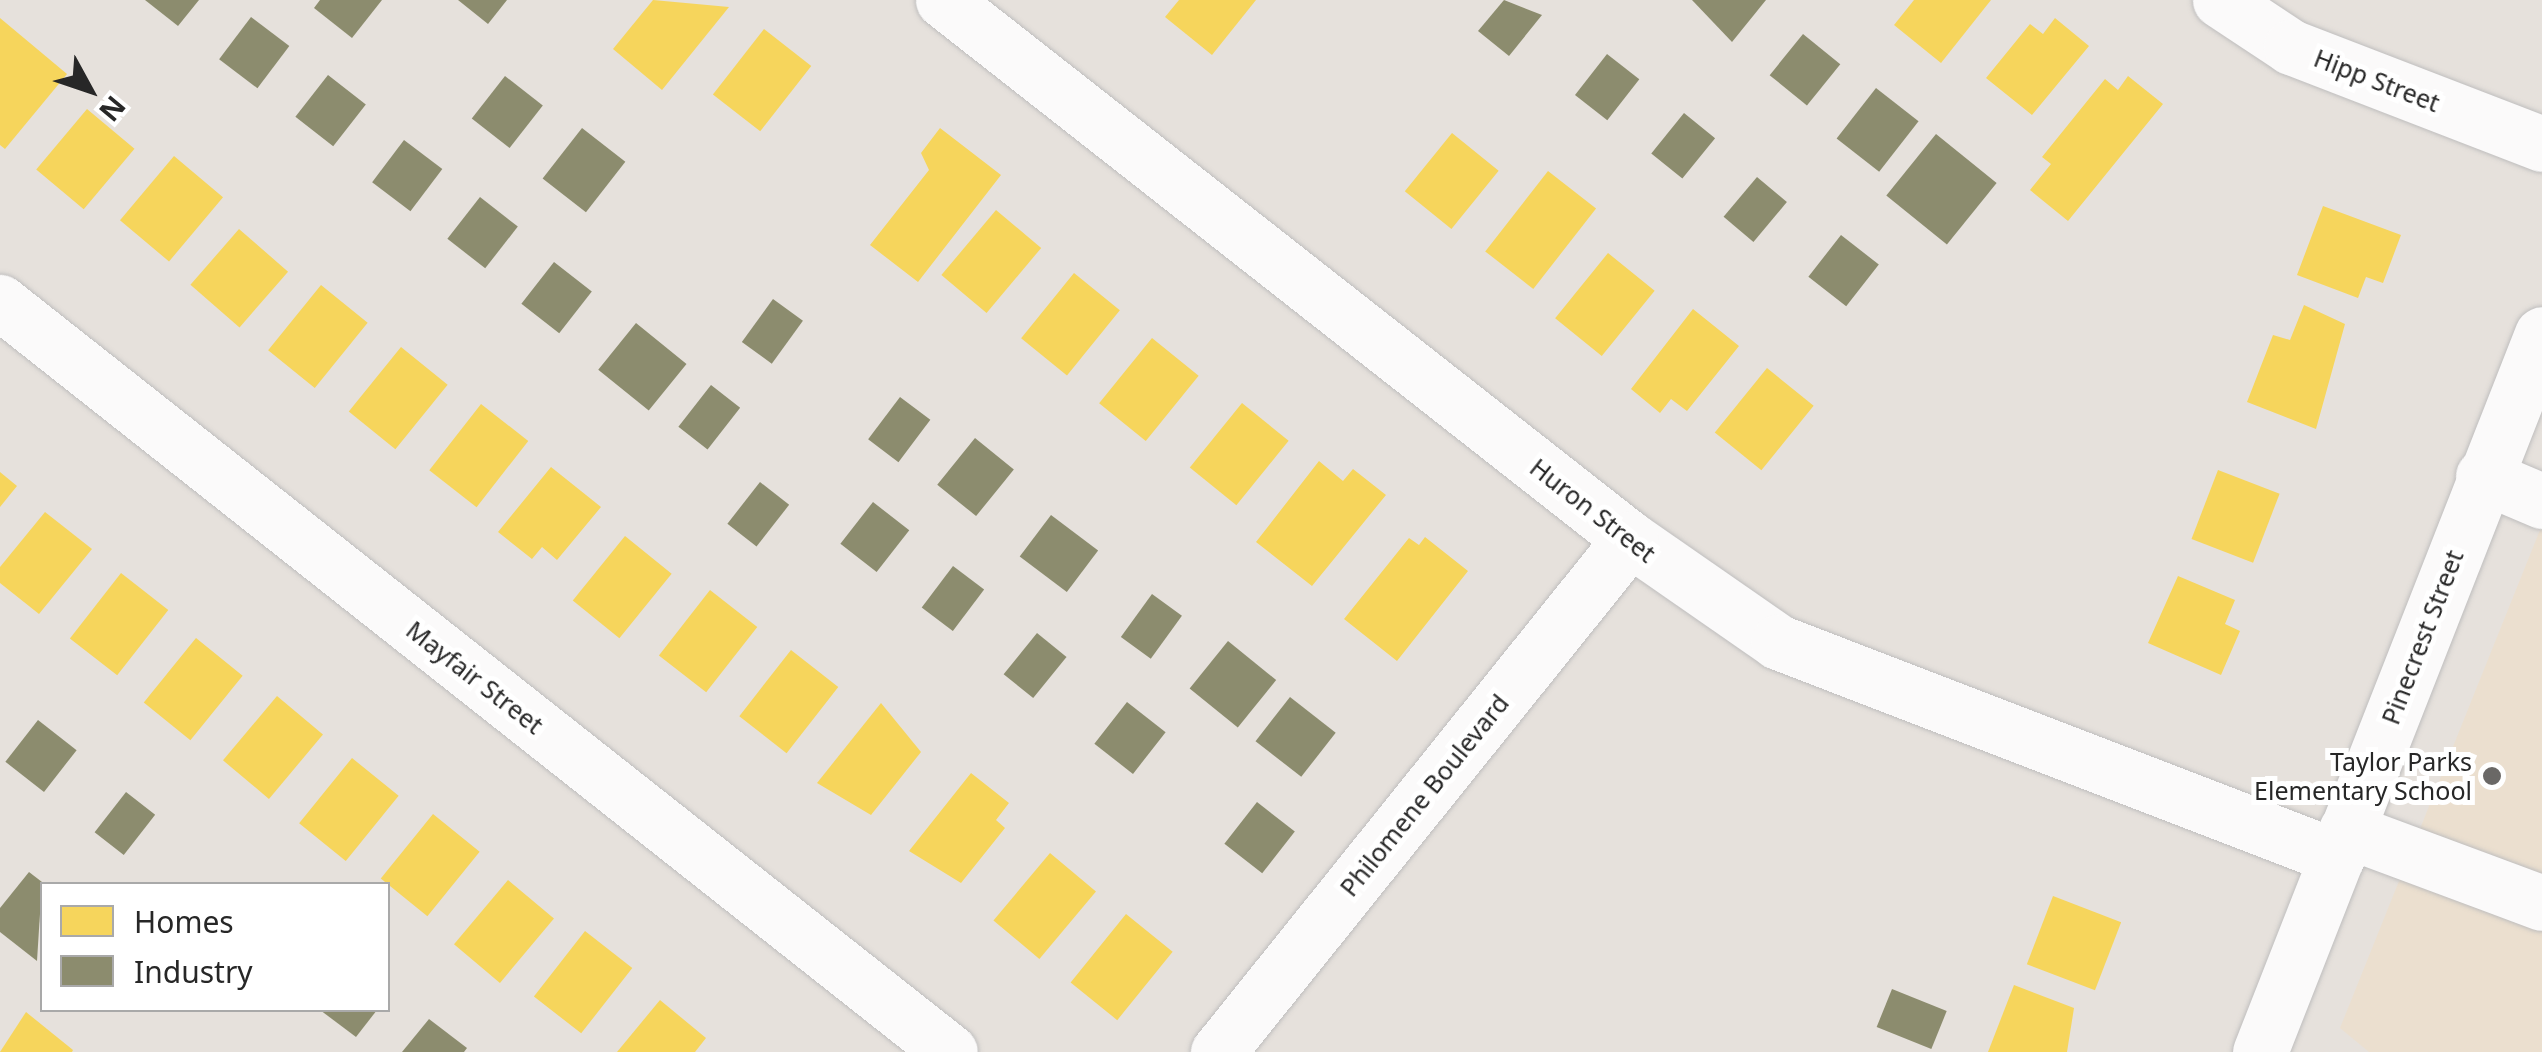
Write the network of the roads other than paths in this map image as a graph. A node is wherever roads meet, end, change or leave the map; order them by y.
1 (942, 0) edge
2 (2220, 0) edge
3 (2542, 144) edge
4 (0, 302) edge
5 (2542, 334) edge
6 (2484, 476) junction
7 (2542, 501) edge
8 (1630, 539) junction
9 (2342, 844) junction
10 (2538, 891) edge
11 (950, 1052) edge
12 (1218, 1052) edge
13 (2260, 1052) edge

1 - 8 street, Huron Street
2 - 3 street, Hipp Street
4 - 11 street, Mayfair Street
5 - 6 street, Pinecrest Street
6 - 7 street
6 - 9 street, Pinecrest Street
8 - 9 street, Huron Street
8 - 12 street, Philomene Boulevard
9 - 10 street, Huron Street
9 - 13 street, Pinecrest Street

